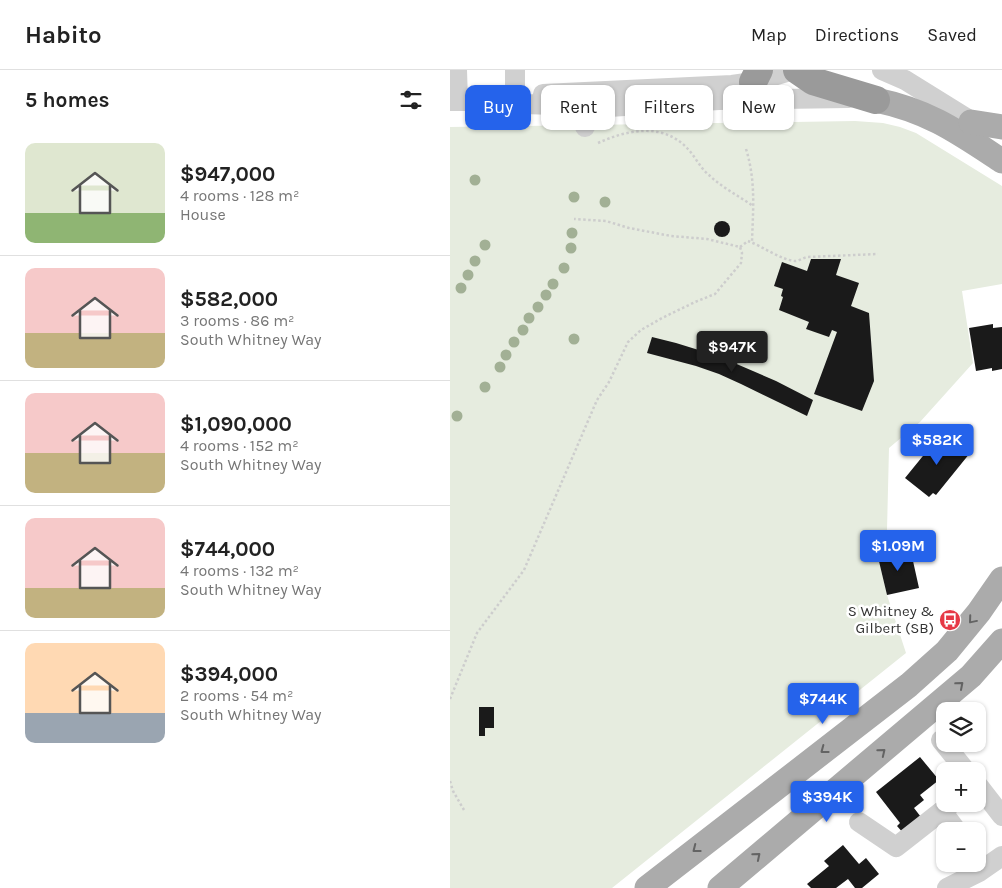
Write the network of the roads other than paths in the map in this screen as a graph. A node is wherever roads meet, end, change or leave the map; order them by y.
1 (457, 70) edge
2 (515, 70) edge
3 (796, 70) edge
4 (882, 70) edge
5 (756, 76) edge
6 (510, 85) edge
7 (531, 94) edge
8 (876, 100) junction
9 (454, 101) edge
10 (615, 107) edge
11 (971, 122) junction
12 (1002, 127) edge
13 (1002, 139) edge
14 (1002, 161) edge
15 (1002, 580) edge
16 (1002, 641) edge
17 (951, 752) edge
18 (959, 762) edge
19 (986, 796) edge
20 (940, 812) edge
21 (1002, 816) edge
22 (859, 822) dead end
23 (1002, 856) edge
24 (986, 861) edge
25 (968, 872) edge
26 (656, 885) edge
27 (720, 888) edge
28 (947, 888) edge

1 - 9 street
2 - 6 street
3 - 5 street
3 - 8 highway
4 - 11 street
5 - 7 street
8 - 10 street
8 - 14 main road
11 - 12 main road
11 - 13 street
15 -> 26 main road
27 -> 16 main road
17 - 18 street
19 - 21 street
20 - 22 street
23 - 24 street
25 - 28 street

